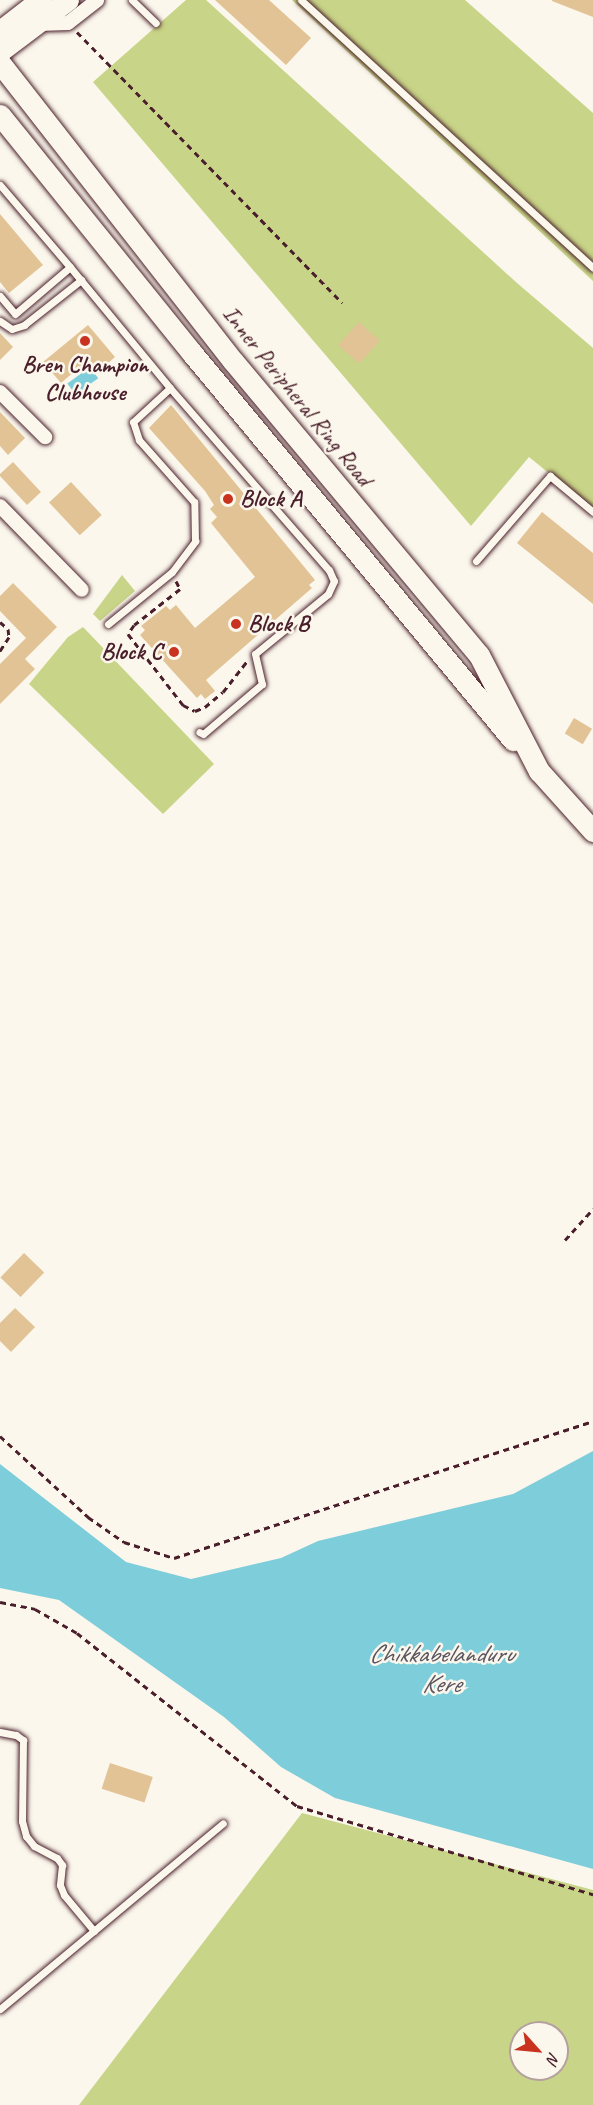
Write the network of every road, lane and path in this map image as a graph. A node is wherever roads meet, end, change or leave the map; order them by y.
1 (40, 0) edge
2 (68, 0) edge
3 (97, 0) edge
4 (132, 0) edge
5 (301, 0) edge
6 (68, 23) junction
7 (156, 23) dead end
8 (36, 24) junction
9 (0, 31) edge
10 (0, 51) edge
11 (0, 63) edge
12 (0, 115) edge
13 (0, 185) edge
14 (70, 267) junction
15 (593, 268) edge
16 (81, 280) junction
17 (0, 297) edge
18 (342, 303) dead end
19 (0, 321) edge
20 (170, 388) junction
21 (0, 392) edge
22 (45, 438) dead end
23 (0, 506) edge
24 (593, 512) edge
25 (476, 561) dead end
26 (172, 572) junction
27 (82, 590) dead end
28 (0, 622) edge
29 (108, 624) dead end
30 (0, 651) edge
31 (255, 654) junction
32 (199, 732) dead end
33 (539, 771) junction
34 (593, 831) edge
35 (593, 842) edge
36 (593, 1209) edge
37 (565, 1240) dead end
38 (593, 1420) edge
39 (0, 1436) edge
40 (0, 1602) edge
41 (0, 1732) edge
42 (223, 1823) dead end
43 (593, 1894) edge
44 (94, 1930) junction
45 (0, 2009) edge

1 - 9 main road
2 - 8 main road
3 - 6 street
4 - 7 lane
5 - 15 lane
6 - 8 street
6 - 18 path
8 - 10 main road
11 - 33 main road, Inner Peripheral Ring Road
12 - 33 main road, Inner Peripheral Ring Road
13 - 14 lane
14 - 16 lane
14 - 17 lane
16 - 19 lane
16 - 20 lane
20 - 26 lane
20 - 31 lane
21 - 22 street
23 - 27 street
24 - 25 lane
26 - 29 lane
26 - 31 path
28 - 30 path
31 - 32 lane
33 - 34 main road, Inner Peripheral Ring Road
33 - 35 main road, Inner Peripheral Ring Road
36 - 37 path
38 - 39 path
40 - 43 path
41 - 44 lane
42 - 44 lane
44 - 45 lane

